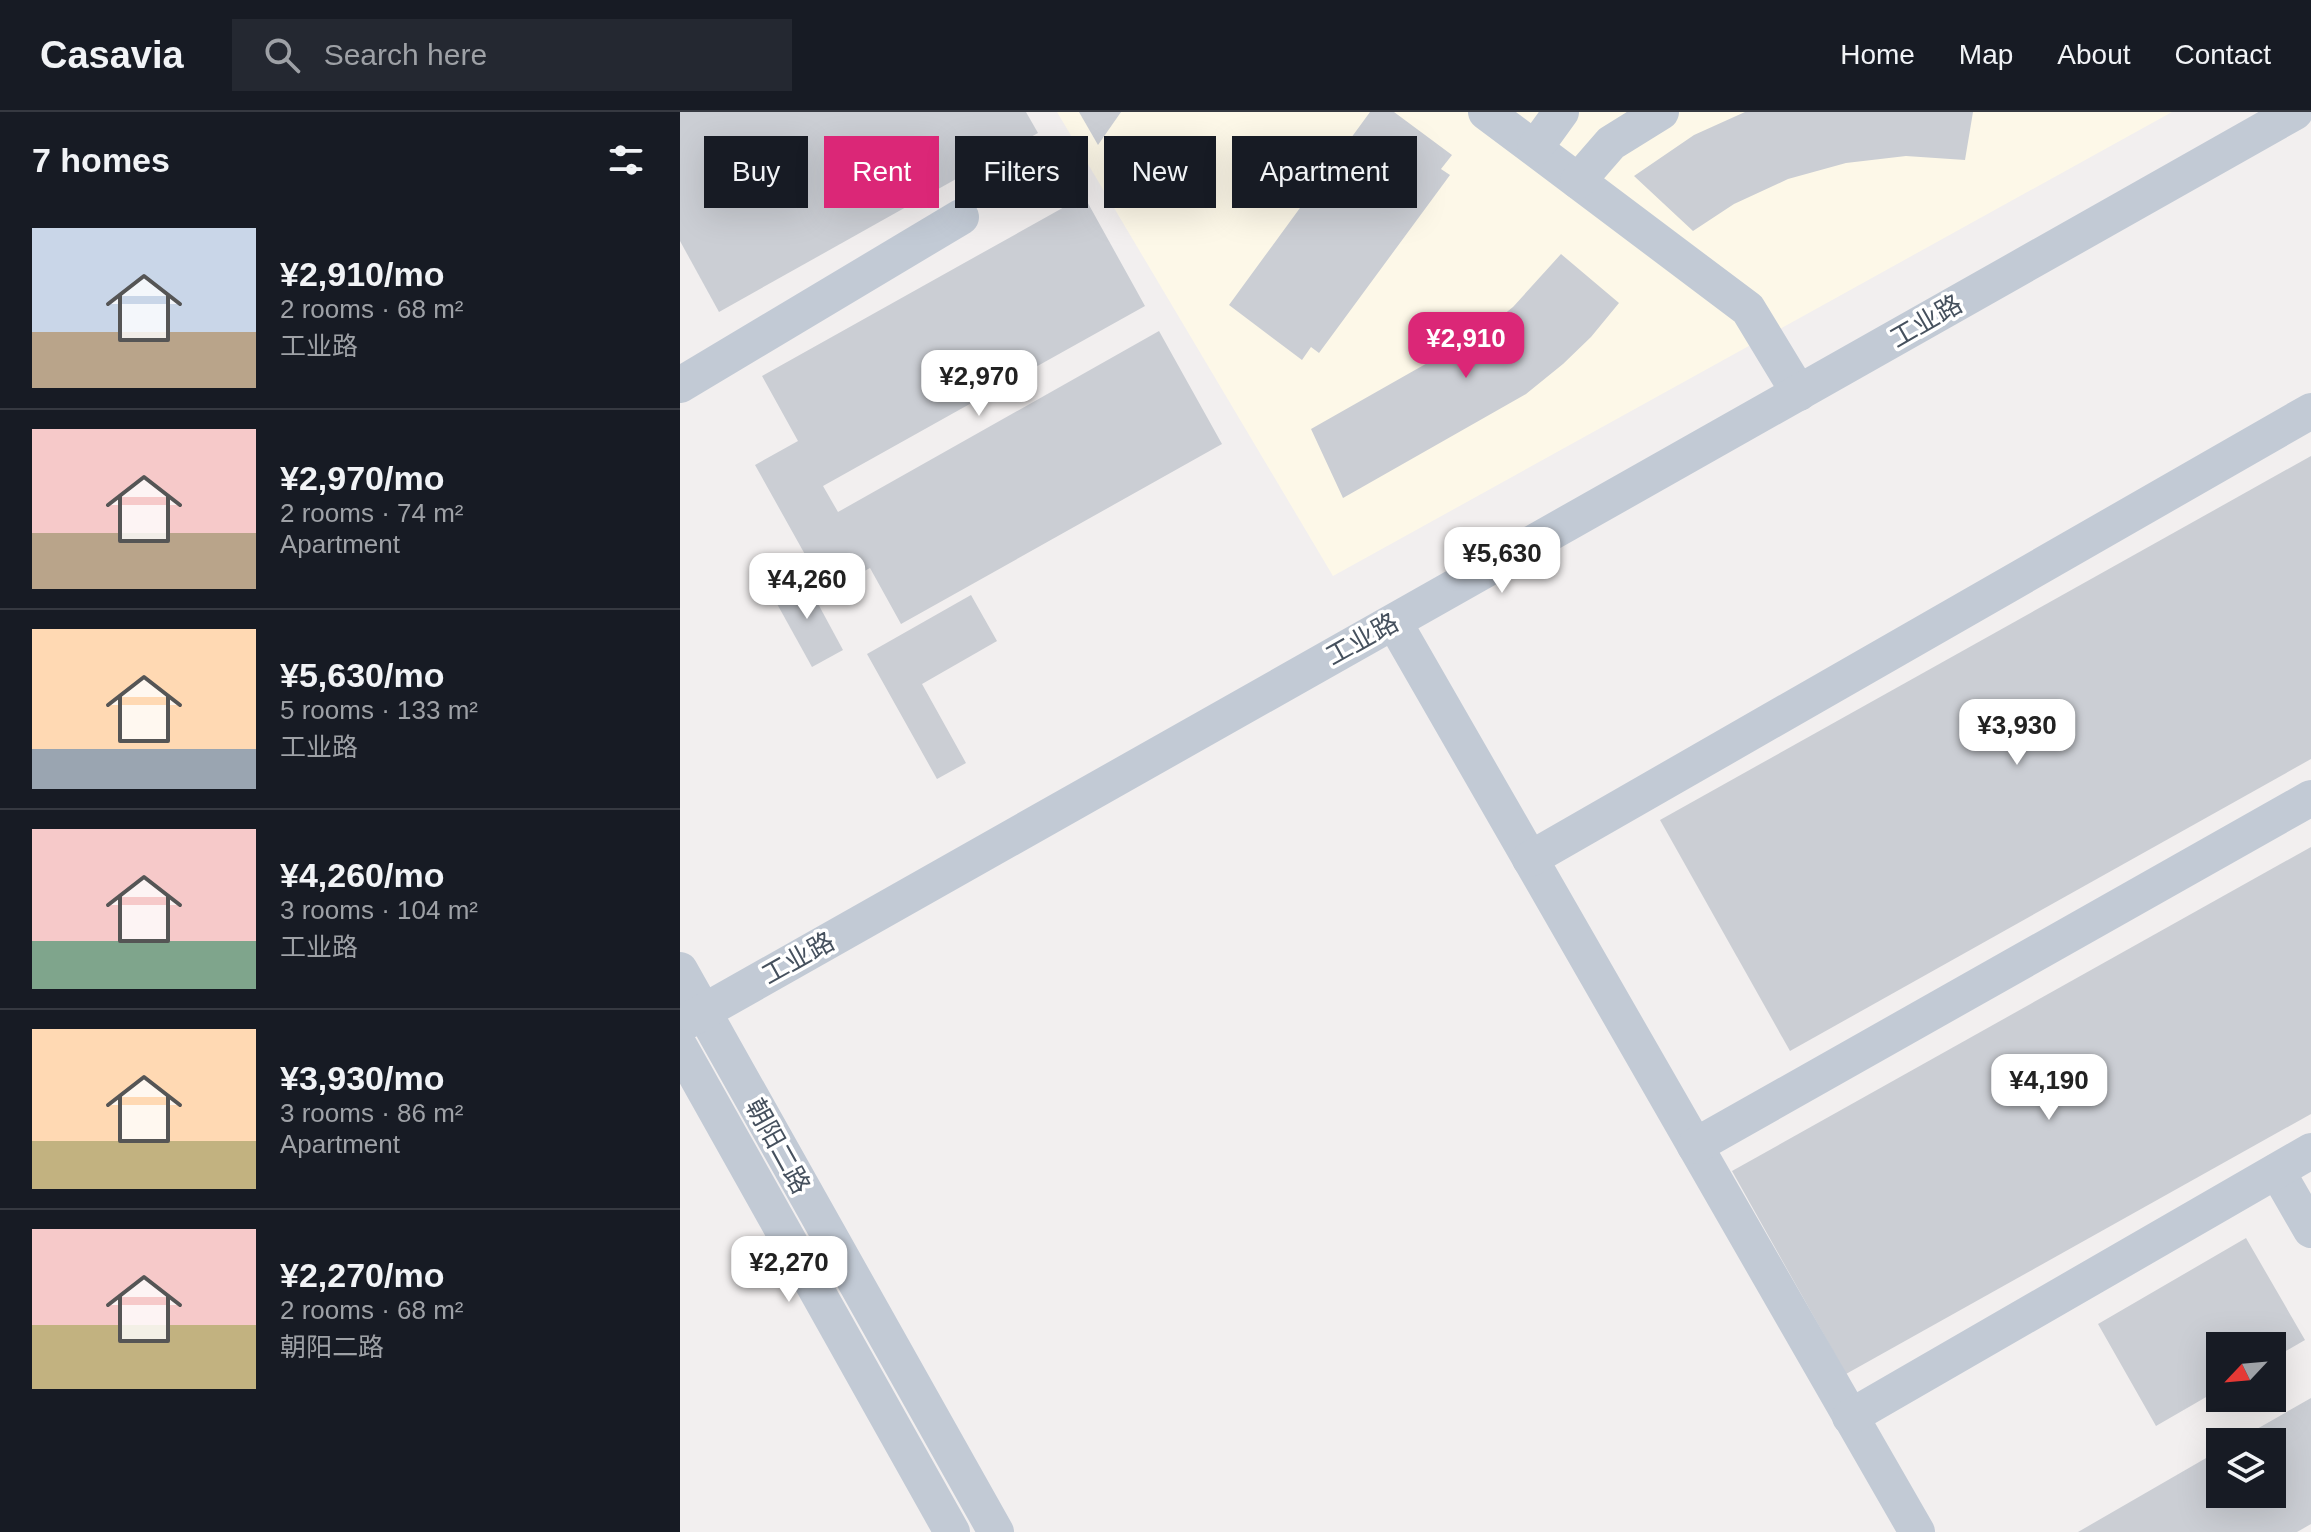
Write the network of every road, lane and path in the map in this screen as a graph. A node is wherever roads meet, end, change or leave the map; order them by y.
1 (1486, 112) edge
2 (1561, 112) edge
3 (1661, 112) edge
4 (2281, 115) edge
5 (1535, 148) junction
6 (1578, 181) junction
7 (961, 217) dead end
8 (680, 385) edge
9 (1799, 393) junction
10 (2311, 411) edge
11 (1394, 622) junction
12 (2311, 798) edge
13 (1530, 859) junction
14 (680, 970) edge
15 (692, 1018) edge
16 (680, 1047) edge
17 (1695, 1146) junction
18 (2311, 1151) edge
19 (2277, 1171) junction
20 (2311, 1230) edge
21 (1850, 1417) junction
22 (952, 1532) edge
23 (996, 1532) edge
24 (1917, 1532) edge

1 - 5 street
2 - 5 street
3 - 6 street
4 - 9 street, 工业路
5 - 6 street
6 - 9 street
7 - 8 street
9 - 11 street, 工业路
10 - 13 street
11 - 13 street
11 - 15 street, 工业路
12 - 17 street
13 - 17 street
14 - 15 street, 朝阳二路
15 - 23 street, 朝阳二路
16 - 22 street, 朝阳二路
17 - 21 street
18 - 19 street
19 - 20 street
19 - 21 street
21 - 24 street

